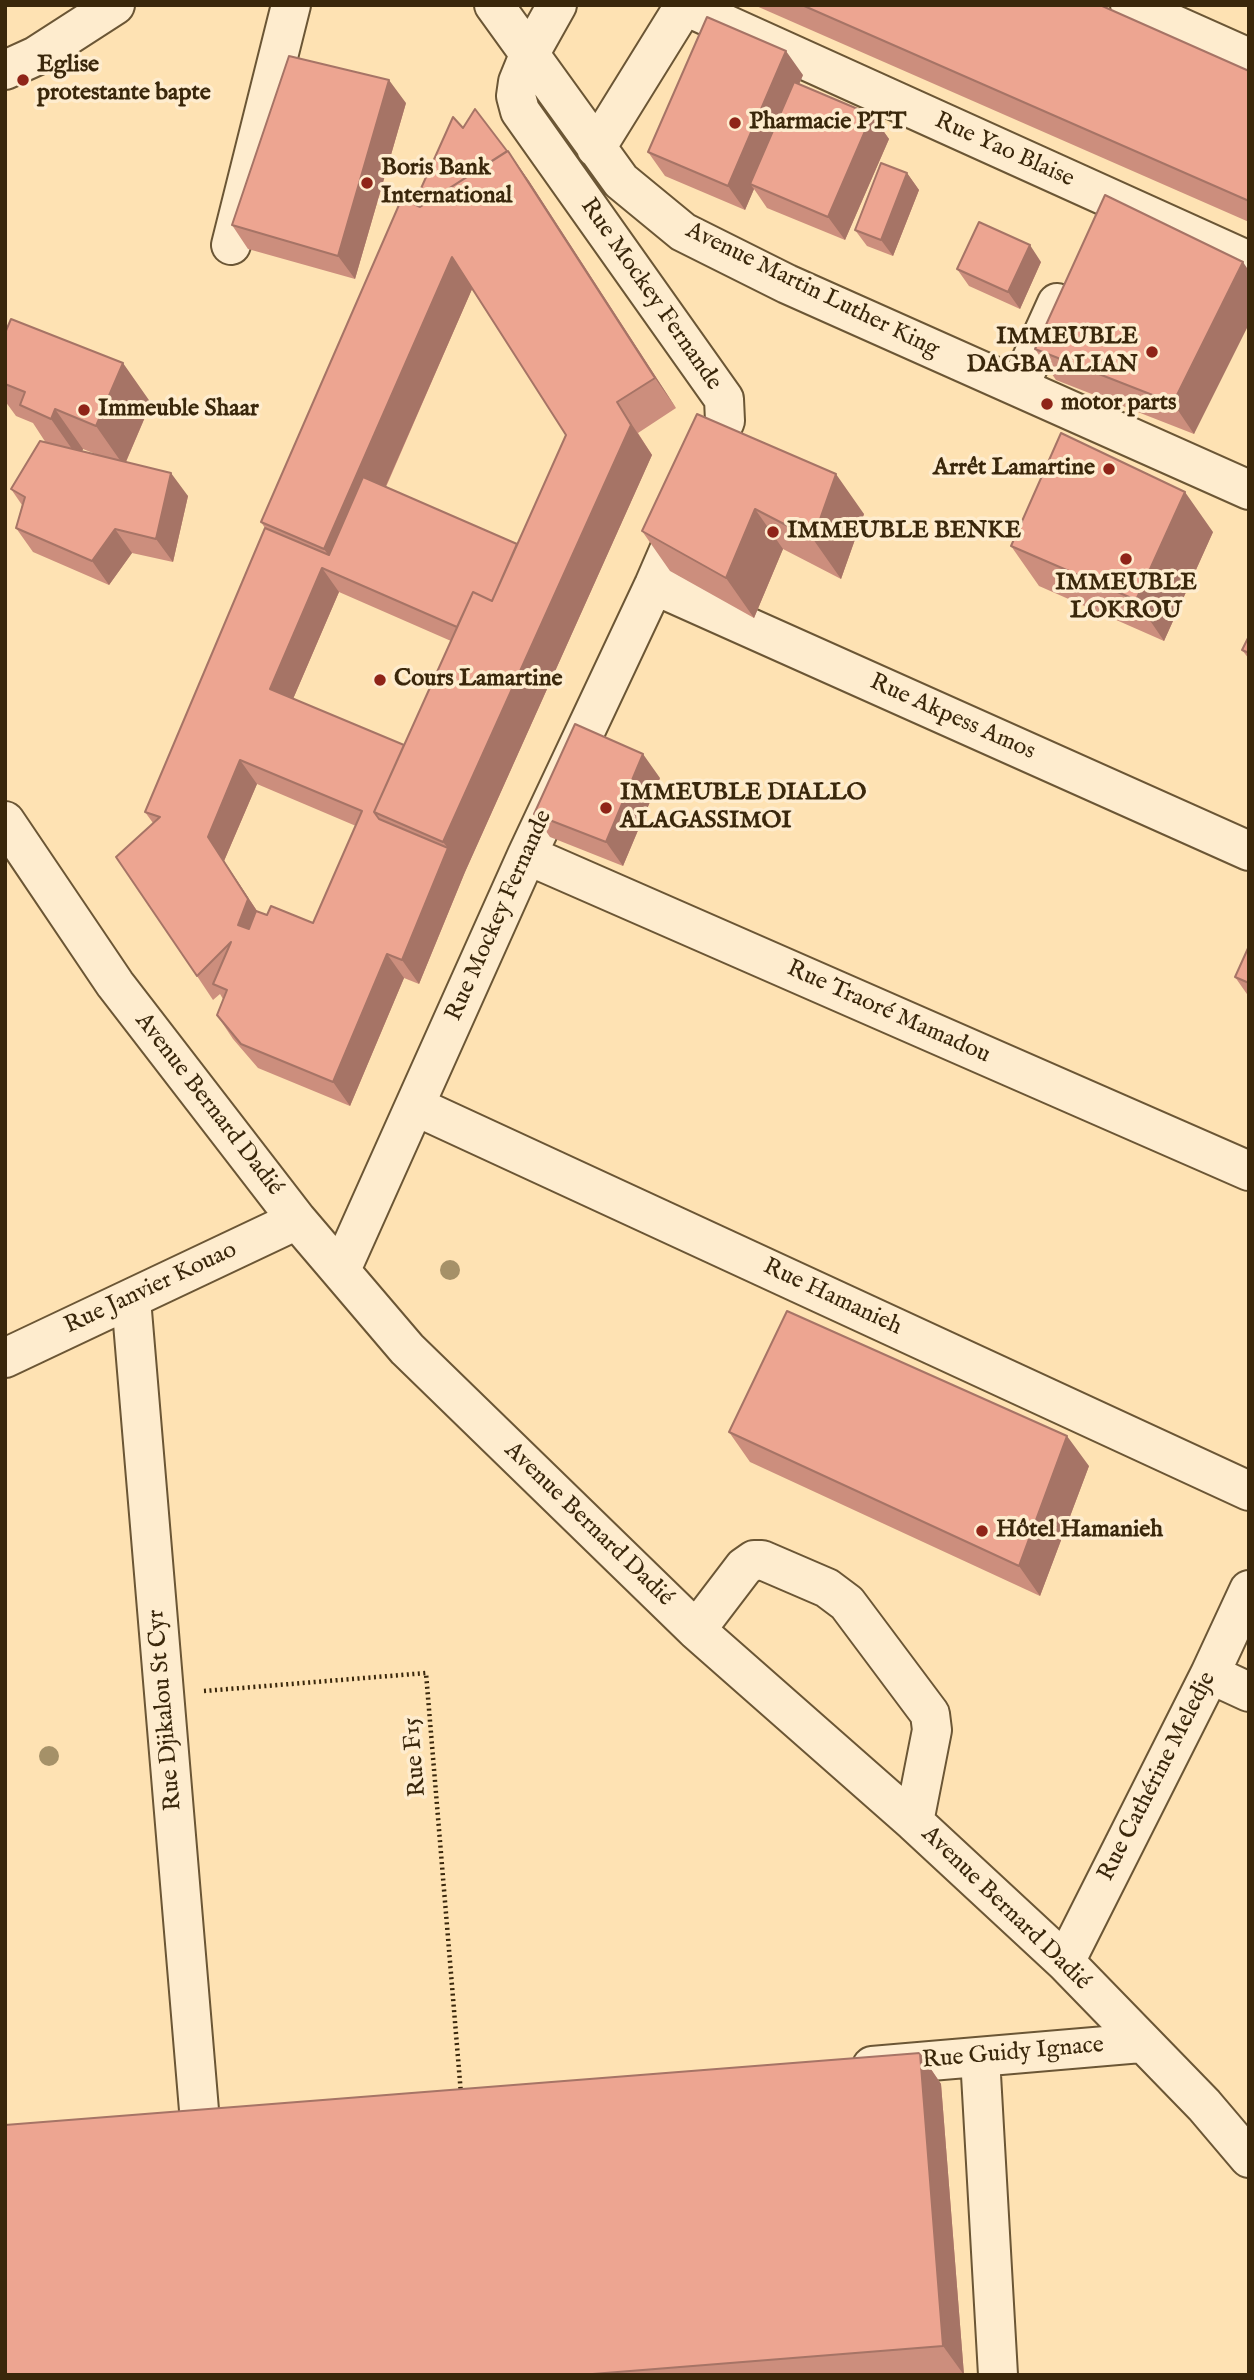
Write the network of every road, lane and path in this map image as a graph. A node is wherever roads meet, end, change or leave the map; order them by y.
1 (115, 5) edge
2 (291, 5) edge
3 (494, 5) edge
4 (557, 5) edge
5 (1129, 5) edge
6 (684, 6) edge
7 (529, 55) junction
8 (1249, 58) edge
9 (5, 70) edge
10 (596, 148) junction
11 (231, 245) edge
12 (1249, 261) edge
13 (1070, 272) edge
14 (1019, 387) junction
15 (1249, 490) edge
16 (654, 585) junction
17 (5, 821) edge
18 (1249, 851) edge
19 (527, 855) junction
20 (415, 1106) junction
21 (1249, 1171) edge
22 (297, 1220) junction
23 (341, 1270) junction
24 (131, 1299) junction
25 (5, 1358) edge
26 (1249, 1491) edge
27 (1249, 1590) edge
28 (696, 1630) junction
29 (1210, 1674) junction
30 (1249, 1692) edge
31 (164, 1694) junction
32 (914, 1822) junction
33 (1065, 1962) junction
34 (1141, 2043) junction
35 (980, 2057) junction
36 (844, 2068) edge
37 (462, 2100) edge
38 (200, 2122) edge
39 (1249, 2158) edge
40 (998, 2375) edge

1 - 9 street
2 - 11 street
3 - 7 street, Avenue Martin Luther King
4 - 7 street, Rue Mockey Fernande
5 - 8 street
6 - 10 street
6 - 12 street, Rue Yao Blaise
7 - 10 street, Avenue Martin Luther King
7 - 16 street, Rue Mockey Fernande
10 - 14 street, Avenue Martin Luther King
13 - 14 street
14 - 15 street, Avenue Martin Luther King
16 - 18 street, Rue Akpess Amos
16 - 19 street, Rue Mockey Fernande
17 - 22 street, Avenue Bernard Dadié
19 - 20 street, Rue Mockey Fernande
19 - 21 street, Rue Traoré Mamadou
20 - 23 street, Rue Mockey Fernande
20 - 26 street, Rue Hamanieh
22 - 23 street, Avenue Bernard Dadié
22 - 24 street, Rue Janvier Kouao
23 - 28 street, Avenue Bernard Dadié
24 - 25 street, Rue Janvier Kouao
24 - 31 street, Rue Djikalou St Cyr
27 - 29 street, Rue Cathérine Meledje
28 - 32 street, Avenue Bernard Dadié
28 - 32 street
29 - 30 street
29 - 33 street, Rue Cathérine Meledje
31 - 37 path, Rue F15
31 - 38 street, Rue Djikalou St Cyr
32 - 33 street, Avenue Bernard Dadié
33 - 34 street, Avenue Bernard Dadié
34 - 35 street, Rue Guidy Ignace
34 - 39 street, Avenue Bernard Dadié
35 - 36 street, Rue Guidy Ignace
35 - 40 street

